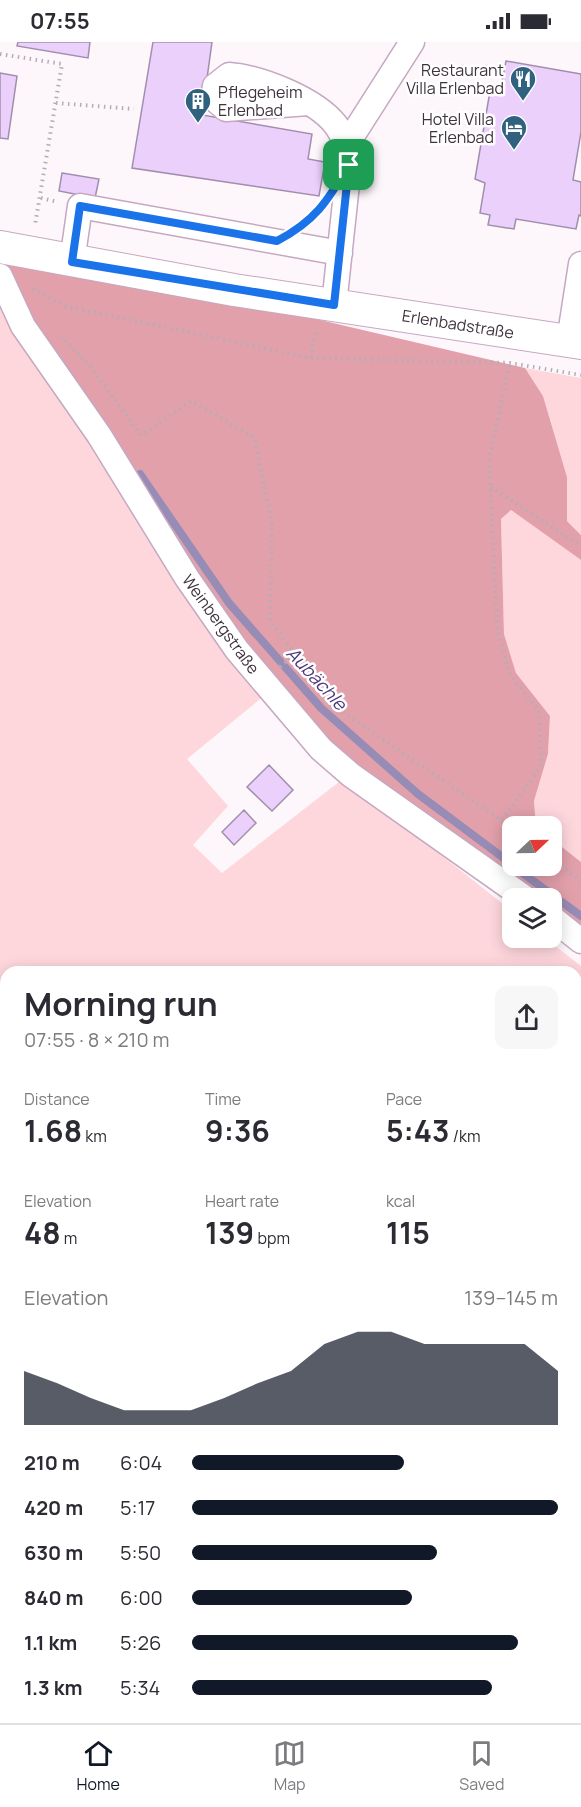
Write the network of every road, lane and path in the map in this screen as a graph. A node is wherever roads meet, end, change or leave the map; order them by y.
1 (412, 42) edge
2 (0, 54) edge
3 (56, 103) junction
4 (309, 103) dead end
5 (134, 109) dead end
6 (347, 144) junction
7 (326, 202) dead end
8 (277, 241) junction
9 (15, 250) edge
10 (340, 253) junction
11 (72, 262) junction
12 (581, 264) edge
13 (12, 285) edge
14 (334, 305) junction
15 (58, 333) dead end
16 (575, 342) edge
17 (510, 363) junction
18 (581, 375) edge
19 (490, 486) junction
20 (581, 546) edge
21 (293, 655) junction
22 (279, 668) dead end
23 (505, 816) edge
24 (502, 820) edge
25 (562, 866) edge
26 (581, 881) edge
27 (511, 888) edge
28 (562, 926) edge
29 (581, 941) edge

1 - 6 street
2 - 3 path
3 - 5 path
3 - 9 path
4 - 6 street
6 - 10 street
7 - 8 path
8 - 10 street
8 - 11 street
9 - 11 main road, Erlenbadstraße
10 - 14 street
11 - 14 main road, Erlenbadstraße
12 - 16 street
13 - 17 path
13 - 27 street, Weinbergstraße
14 - 16 main road, Erlenbadstraße
15 - 21 path
17 - 18 path
17 - 19 path
19 - 20 path
19 - 23 path
21 - 22 path
21 - 24 path
25 - 26 path
28 - 29 street

